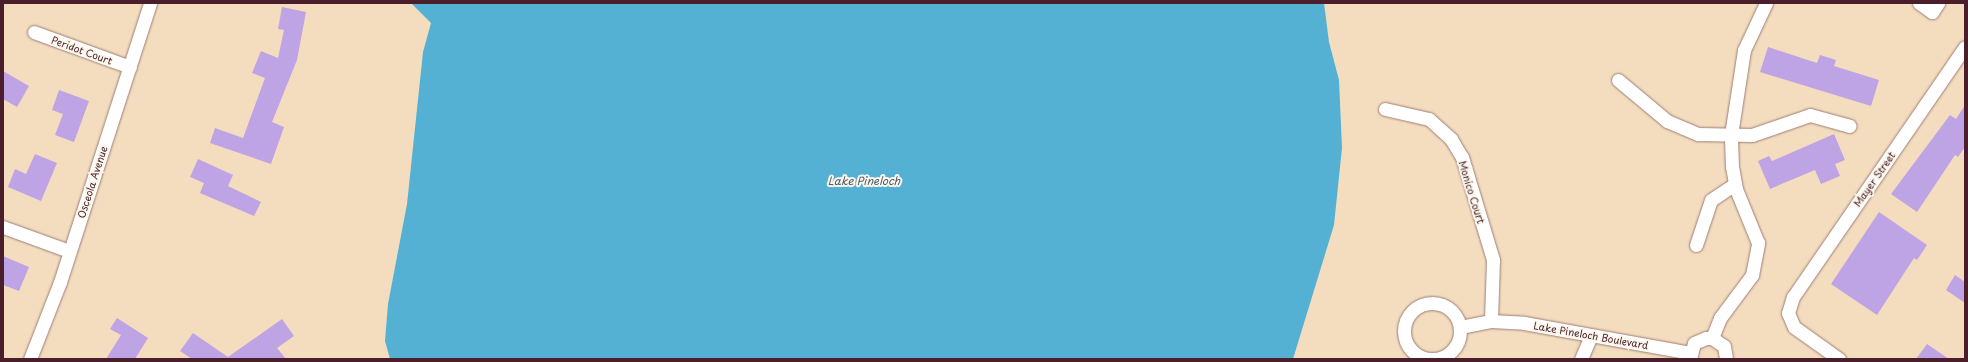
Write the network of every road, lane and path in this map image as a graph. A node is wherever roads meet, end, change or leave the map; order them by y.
1 (150, 3) edge
2 (1766, 3) edge
3 (1919, 3) edge
4 (1938, 3) edge
5 (34, 32) dead end
6 (1965, 47) edge
7 (130, 67) junction
8 (1618, 80) dead end
9 (1385, 109) dead end
10 (1850, 126) dead end
11 (1731, 135) junction
12 (1735, 184) junction
13 (3, 227) edge
14 (1696, 245) dead end
15 (69, 251) junction
16 (1492, 321) junction
17 (1460, 327) junction
18 (1591, 336) junction
19 (1712, 338) junction
20 (1690, 356) edge
21 (30, 359) edge
22 (1429, 359) edge
23 (1581, 359) edge
24 (1726, 359) edge
25 (1839, 359) edge

1 - 7 street, Osceola Avenue
2 - 11 street
3 - 4 street
5 - 7 street, Peridot Court
6 - 25 street, Mayer Street
7 - 15 street, Osceola Avenue
8 - 11 street
9 - 16 street, Monico Court
10 - 11 street
11 - 12 street
12 - 14 street
12 - 19 street
13 - 15 street
15 - 21 street, Osceola Avenue
16 - 17 street, Lake Pineloch Boulevard
16 - 18 street, Lake Pineloch Boulevard
17 - 22 street
17 - 22 street
18 - 20 street, Lake Pineloch Boulevard
18 - 23 street
19 - 20 street, Lake Pineloch Boulevard
19 - 24 street

